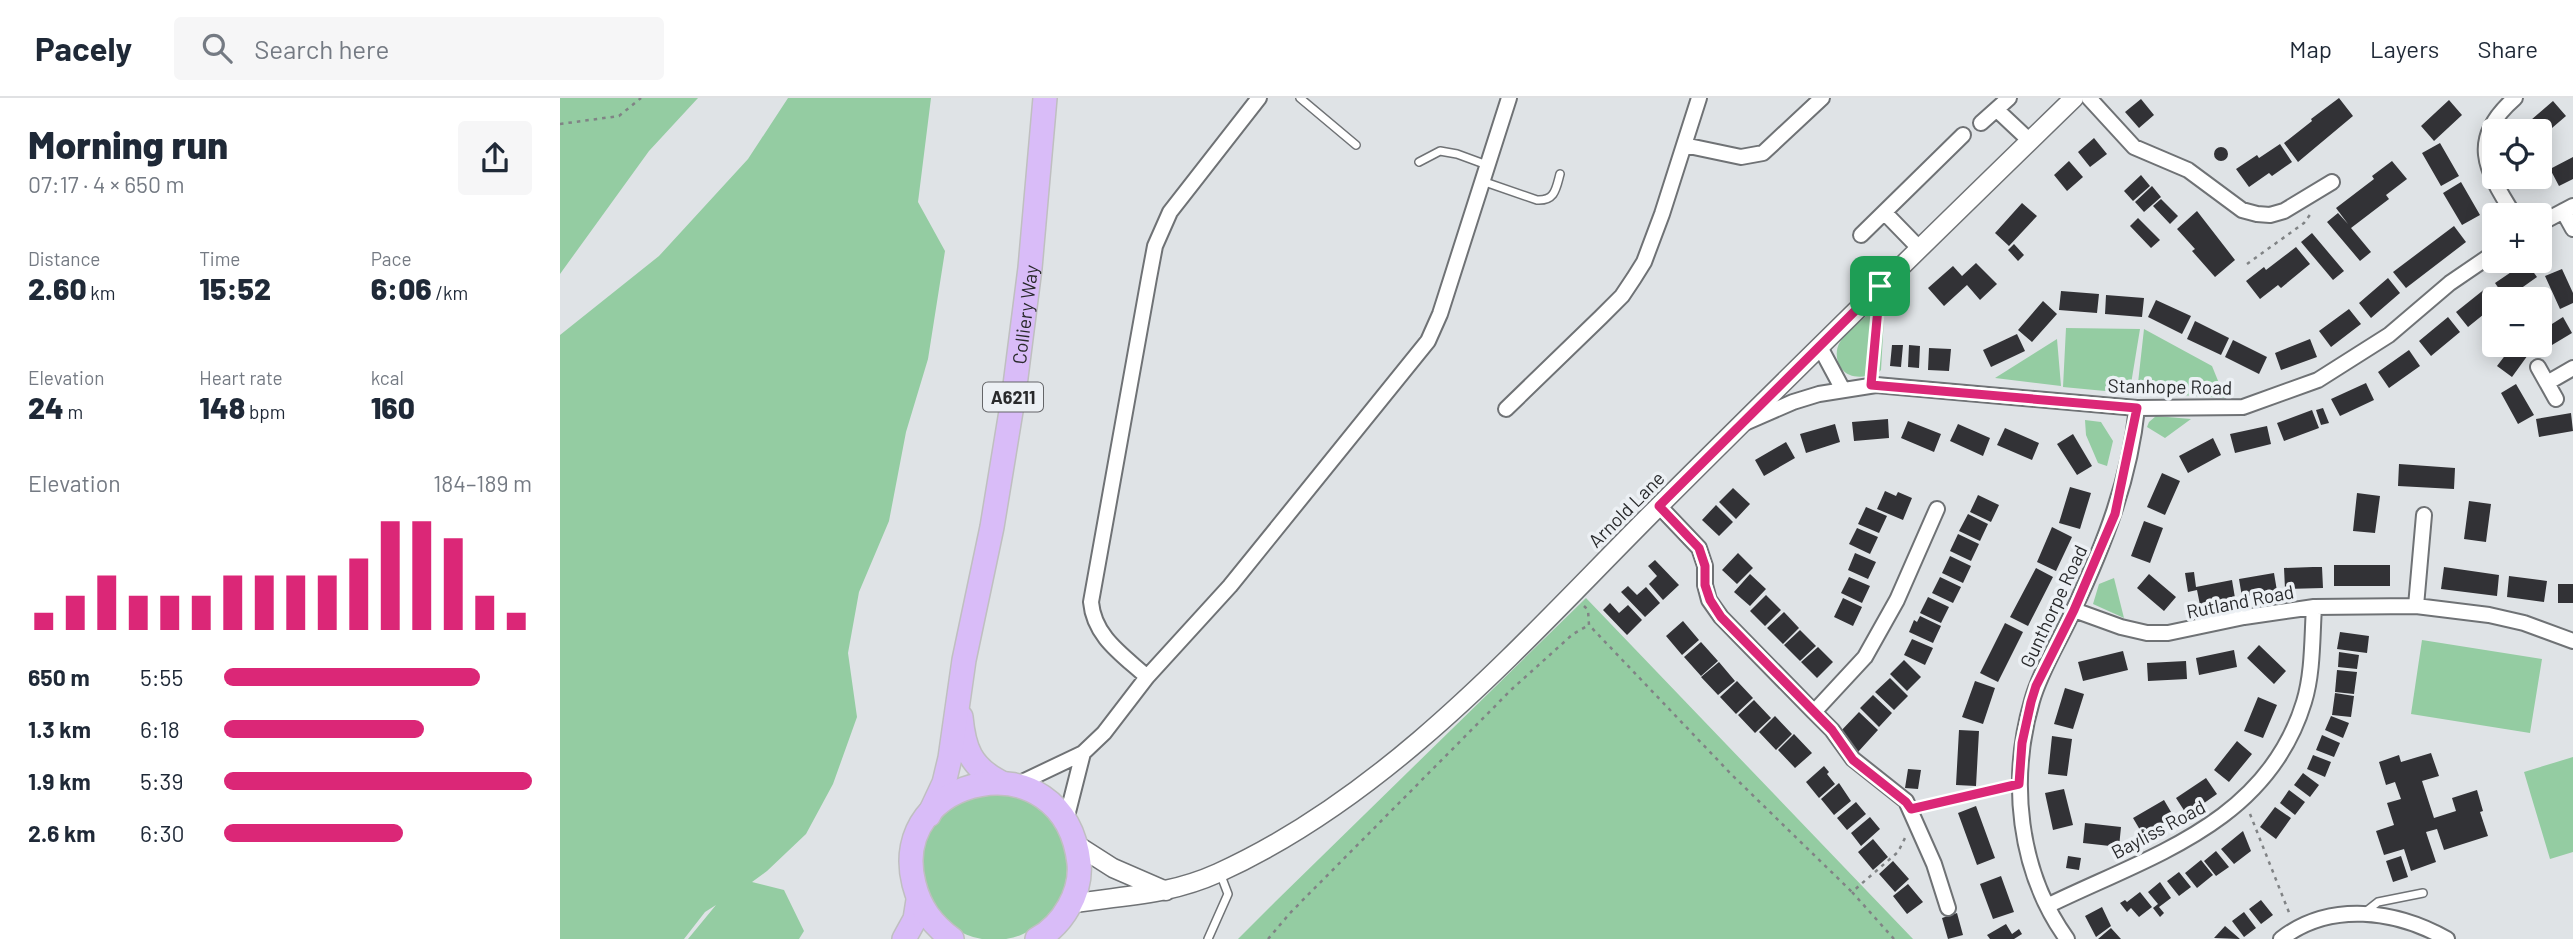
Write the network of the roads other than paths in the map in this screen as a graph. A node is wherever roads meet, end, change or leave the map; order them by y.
1 (1045, 98) edge
2 (1259, 98) edge
3 (1300, 98) edge
4 (1509, 98) edge
5 (1699, 98) edge
6 (1822, 98) edge
7 (2009, 98) edge
8 (2074, 98) edge
9 (2089, 98) edge
10 (2515, 98) edge
11 (1997, 110) junction
12 (1981, 123) dead end
13 (1963, 135) dead end
14 (2030, 141) junction
15 (1356, 145) dead end
16 (1684, 145) junction
17 (1419, 162) dead end
18 (1488, 165) junction
19 (1560, 174) dead end
20 (1482, 181) junction
21 (2332, 182) road end
22 (2507, 203) edge
23 (2568, 209) edge
24 (1885, 212) junction
25 (2552, 217) edge
26 (2573, 229) edge
27 (1861, 235) dead end
28 (1919, 248) junction
29 (2482, 261) edge
30 (1820, 347) junction
31 (2538, 367) dead end
32 (2573, 368) edge
33 (2547, 383) junction
34 (1842, 388) junction
35 (2556, 399) dead end
36 (1506, 408) dead end
37 (2137, 408) junction
38 (1742, 424) junction
39 (1659, 506) junction
40 (1937, 509) dead end
41 (2424, 514) dead end
42 (2416, 606) junction
43 (2314, 607) junction
44 (2074, 610) junction
45 (2573, 640) edge
46 (1147, 677) junction
47 (958, 694) junction
48 (1814, 712) junction
49 (1083, 753) junction
50 (1008, 783) junction
51 (929, 815) junction
52 (1066, 820) junction
53 (1077, 845) junction
54 (1219, 872) junction
55 (1166, 891) junction
56 (2423, 893) dead end
57 (918, 900) junction
58 (1070, 904) junction
59 (2047, 906) junction
60 (1948, 908) dead end
61 (2364, 914) junction
62 (1047, 935) edge
63 (904, 939) edge
64 (952, 939) edge
65 (1208, 939) edge
66 (2067, 939) edge
67 (2281, 939) edge
68 (2447, 939) edge

1 - 47 main road, Colliery Way / A6211
2 - 46 street
3 - 15 lane
4 - 18 street
5 - 16 street
6 - 16 street
7 - 11 street
8 - 14 street, Arnold Lane
9 - 21 street
10 - 22 street
11 - 12 street
11 - 14 street
13 - 24 street
14 - 28 street, Arnold Lane
16 - 36 street
17 - 18 lane
18 - 20 street
19 - 20 lane
20 - 46 street
23 - 25 street
23 - 26 street
24 - 27 street
24 - 28 street
28 - 30 street, Arnold Lane
29 - 37 street, Stanhope Road
30 - 34 street
30 - 38 street, Arnold Lane
31 - 33 street
32 - 33 street
33 - 35 street
34 - 37 street, Stanhope Road
34 - 38 street, Stanhope Road
37 - 44 street, Gunthorpe Road
38 - 39 street, Arnold Lane
39 - 48 street
39 - 54 street, Arnold Lane
40 - 48 street
41 - 42 street
42 - 43 street, Rutland Road
42 - 45 street, Rutland Road
43 - 44 street, Rutland Road
43 - 59 street, Bayliss Road
44 - 59 street, Gunthorpe Road
46 - 49 street
47 - 50 main road, Colliery Way / A6211
47 - 51 main road, Colliery Way / A6211
48 - 60 street
49 - 50 street
49 - 52 street
50 - 51 main road
50 - 52 main road, Colliery Way
51 - 57 main road, Colliery Way
52 - 53 main road
53 - 55 street
53 - 58 main road
54 - 55 street, Arnold Lane
54 - 65 lane
55 - 58 street, Arnold Lane
56 - 61 lane
57 - 63 main road
57 - 64 main road
58 - 62 main road
59 - 66 street, Gunthorpe Road
61 - 67 street
61 - 68 street

